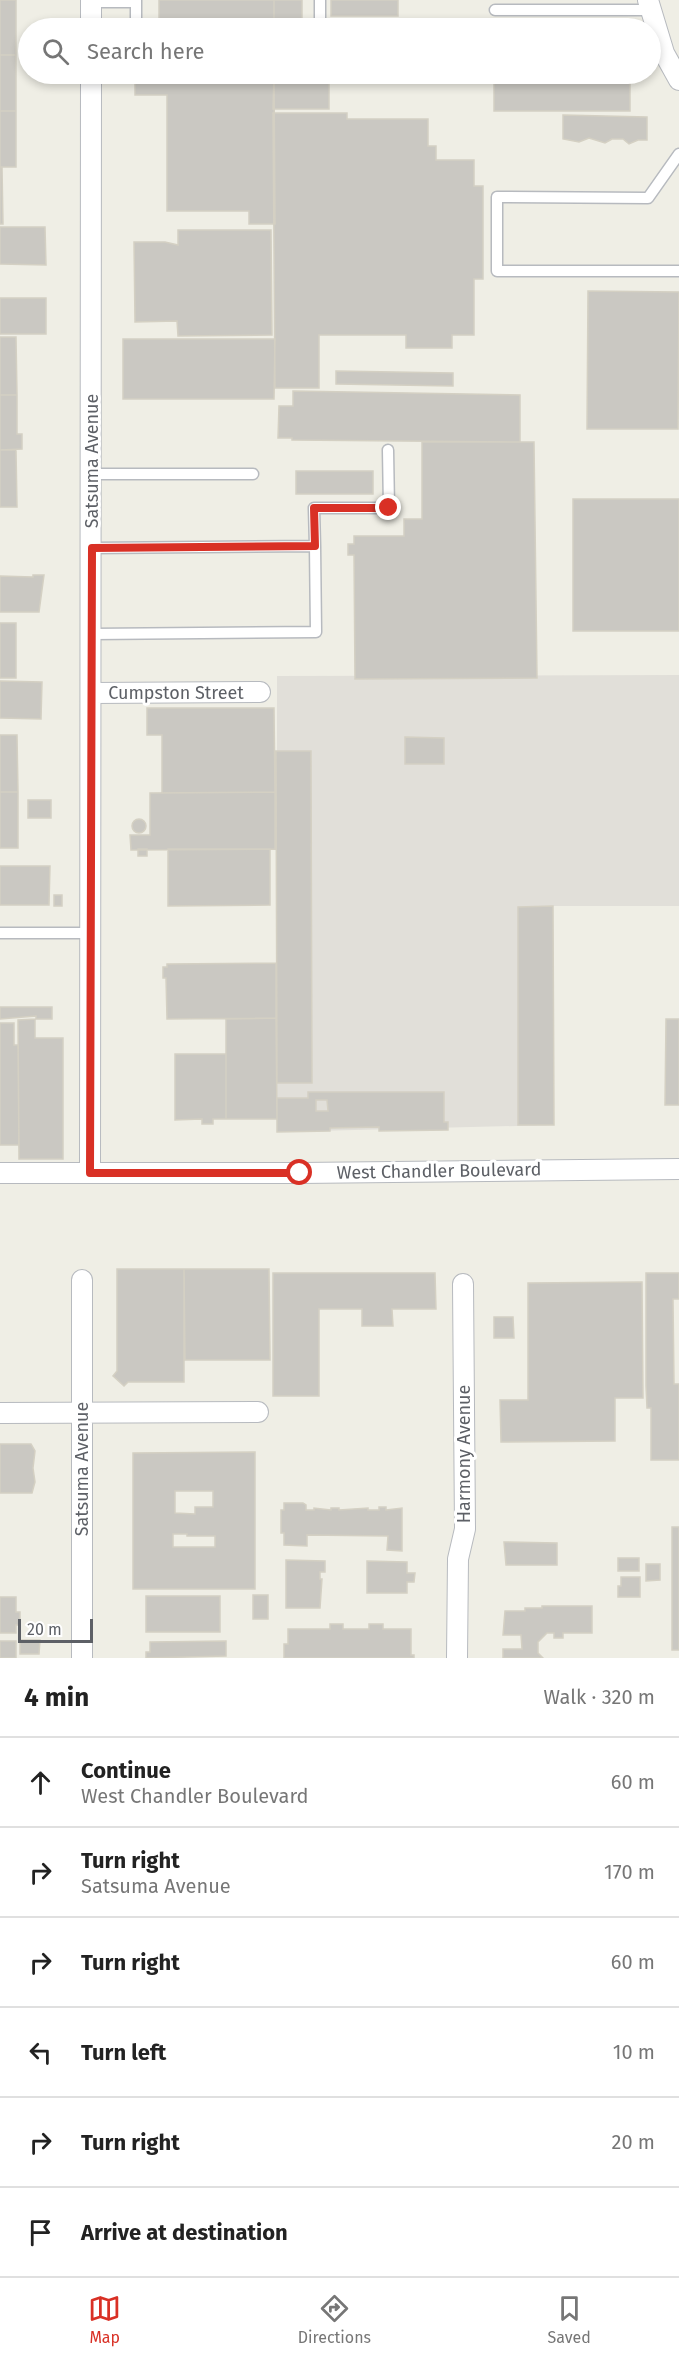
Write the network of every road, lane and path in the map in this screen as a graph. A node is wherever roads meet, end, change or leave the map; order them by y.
1 (320, 0) edge
2 (91, 1) edge
3 (136, 1) edge
4 (649, 5) edge
5 (495, 10) dead end
6 (91, 18) edge
7 (136, 18) edge
8 (320, 18) edge
9 (661, 43) edge
10 (679, 80) edge
11 (91, 84) edge
12 (679, 154) edge
13 (679, 271) edge
14 (388, 450) dead end
15 (92, 474) junction
16 (253, 474) dead end
17 (315, 546) junction
18 (92, 548) junction
19 (92, 634) junction
20 (260, 692) dead end
21 (92, 693) junction
22 (0, 933) edge
23 (91, 933) junction
24 (679, 1169) edge
25 (0, 1173) edge
26 (90, 1173) junction
27 (82, 1280) dead end
28 (463, 1284) dead end
29 (82, 1412) junction
30 (258, 1412) dead end
31 (0, 1413) edge
32 (82, 1658) edge
33 (457, 1658) edge

1 - 8 lane
2 - 3 lane
2 - 6 street
3 - 7 lane
4 - 5 lane
9 - 10 street
11 - 15 street, Satsuma Avenue
12 - 13 lane
14 - 17 lane
15 - 16 lane
15 - 18 street, Satsuma Avenue
17 - 18 lane
17 - 19 lane
18 - 19 street, Satsuma Avenue
19 - 21 street, Satsuma Avenue
20 - 21 street, Cumpston Street
21 - 23 street, Satsuma Avenue
22 - 23 lane
23 - 26 street, Satsuma Avenue
24 - 26 street, West Chandler Boulevard
25 - 26 street, West Chandler Boulevard
27 - 29 street, Satsuma Avenue
28 - 33 street, Harmony Avenue
29 - 30 street
29 - 31 street
29 - 32 street, Satsuma Avenue

